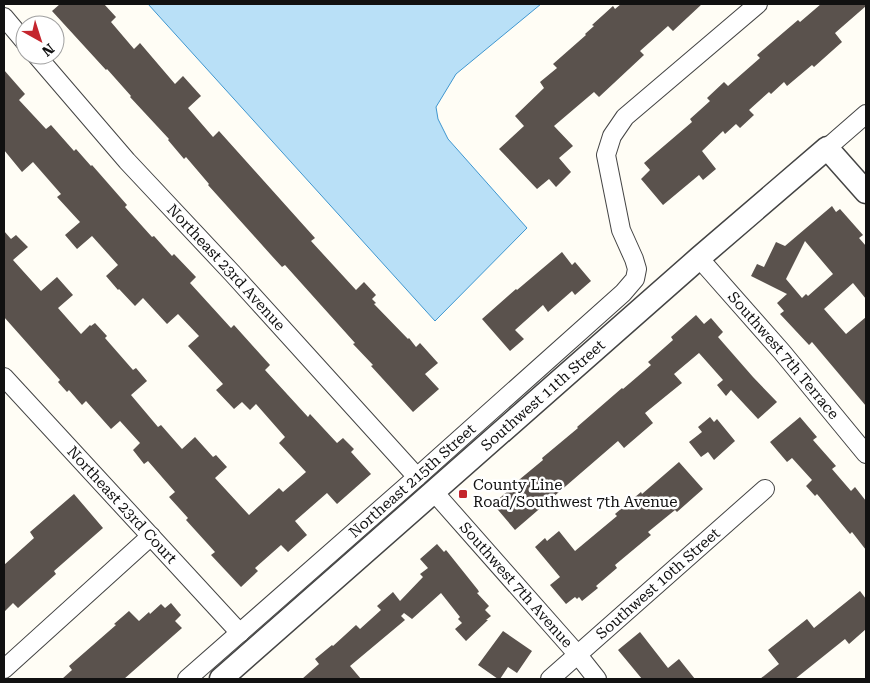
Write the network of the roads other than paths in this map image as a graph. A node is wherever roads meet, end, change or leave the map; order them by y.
1 (758, 4) edge
2 (4, 18) edge
3 (15, 31) edge
4 (45, 65) edge
5 (866, 114) edge
6 (827, 148) junction
7 (866, 192) edge
8 (699, 258) junction
9 (4, 377) edge
10 (866, 454) edge
11 (417, 477) junction
12 (765, 489) dead end
13 (434, 492) junction
14 (151, 536) junction
15 (240, 633) junction
16 (578, 655) junction
17 (4, 669) edge
18 (187, 679) edge
19 (221, 679) edge
20 (550, 679) edge
21 (597, 679) edge

1 - 11 street, Northeast 215th Street
2 - 3 street
4 - 11 street, Northeast 23rd Avenue
5 - 6 street, Southwest 11th Street
6 - 7 street
6 - 8 street, Southwest 11th Street
8 - 10 street, Southwest 7th Terrace
8 - 13 street, Southwest 11th Street
9 - 14 street, Northeast 23rd Court
11 - 15 street, Northeast 215th Street
12 - 16 street, Southwest 10th Street
13 - 16 street, Southwest 7th Avenue
13 - 19 street, Southwest 11th Street
14 - 15 street, Northeast 23rd Court
14 - 17 street
15 - 18 street, Northeast 215th Street
16 - 20 street, Southwest 10th Street
16 - 21 street, Southwest 7th Avenue

